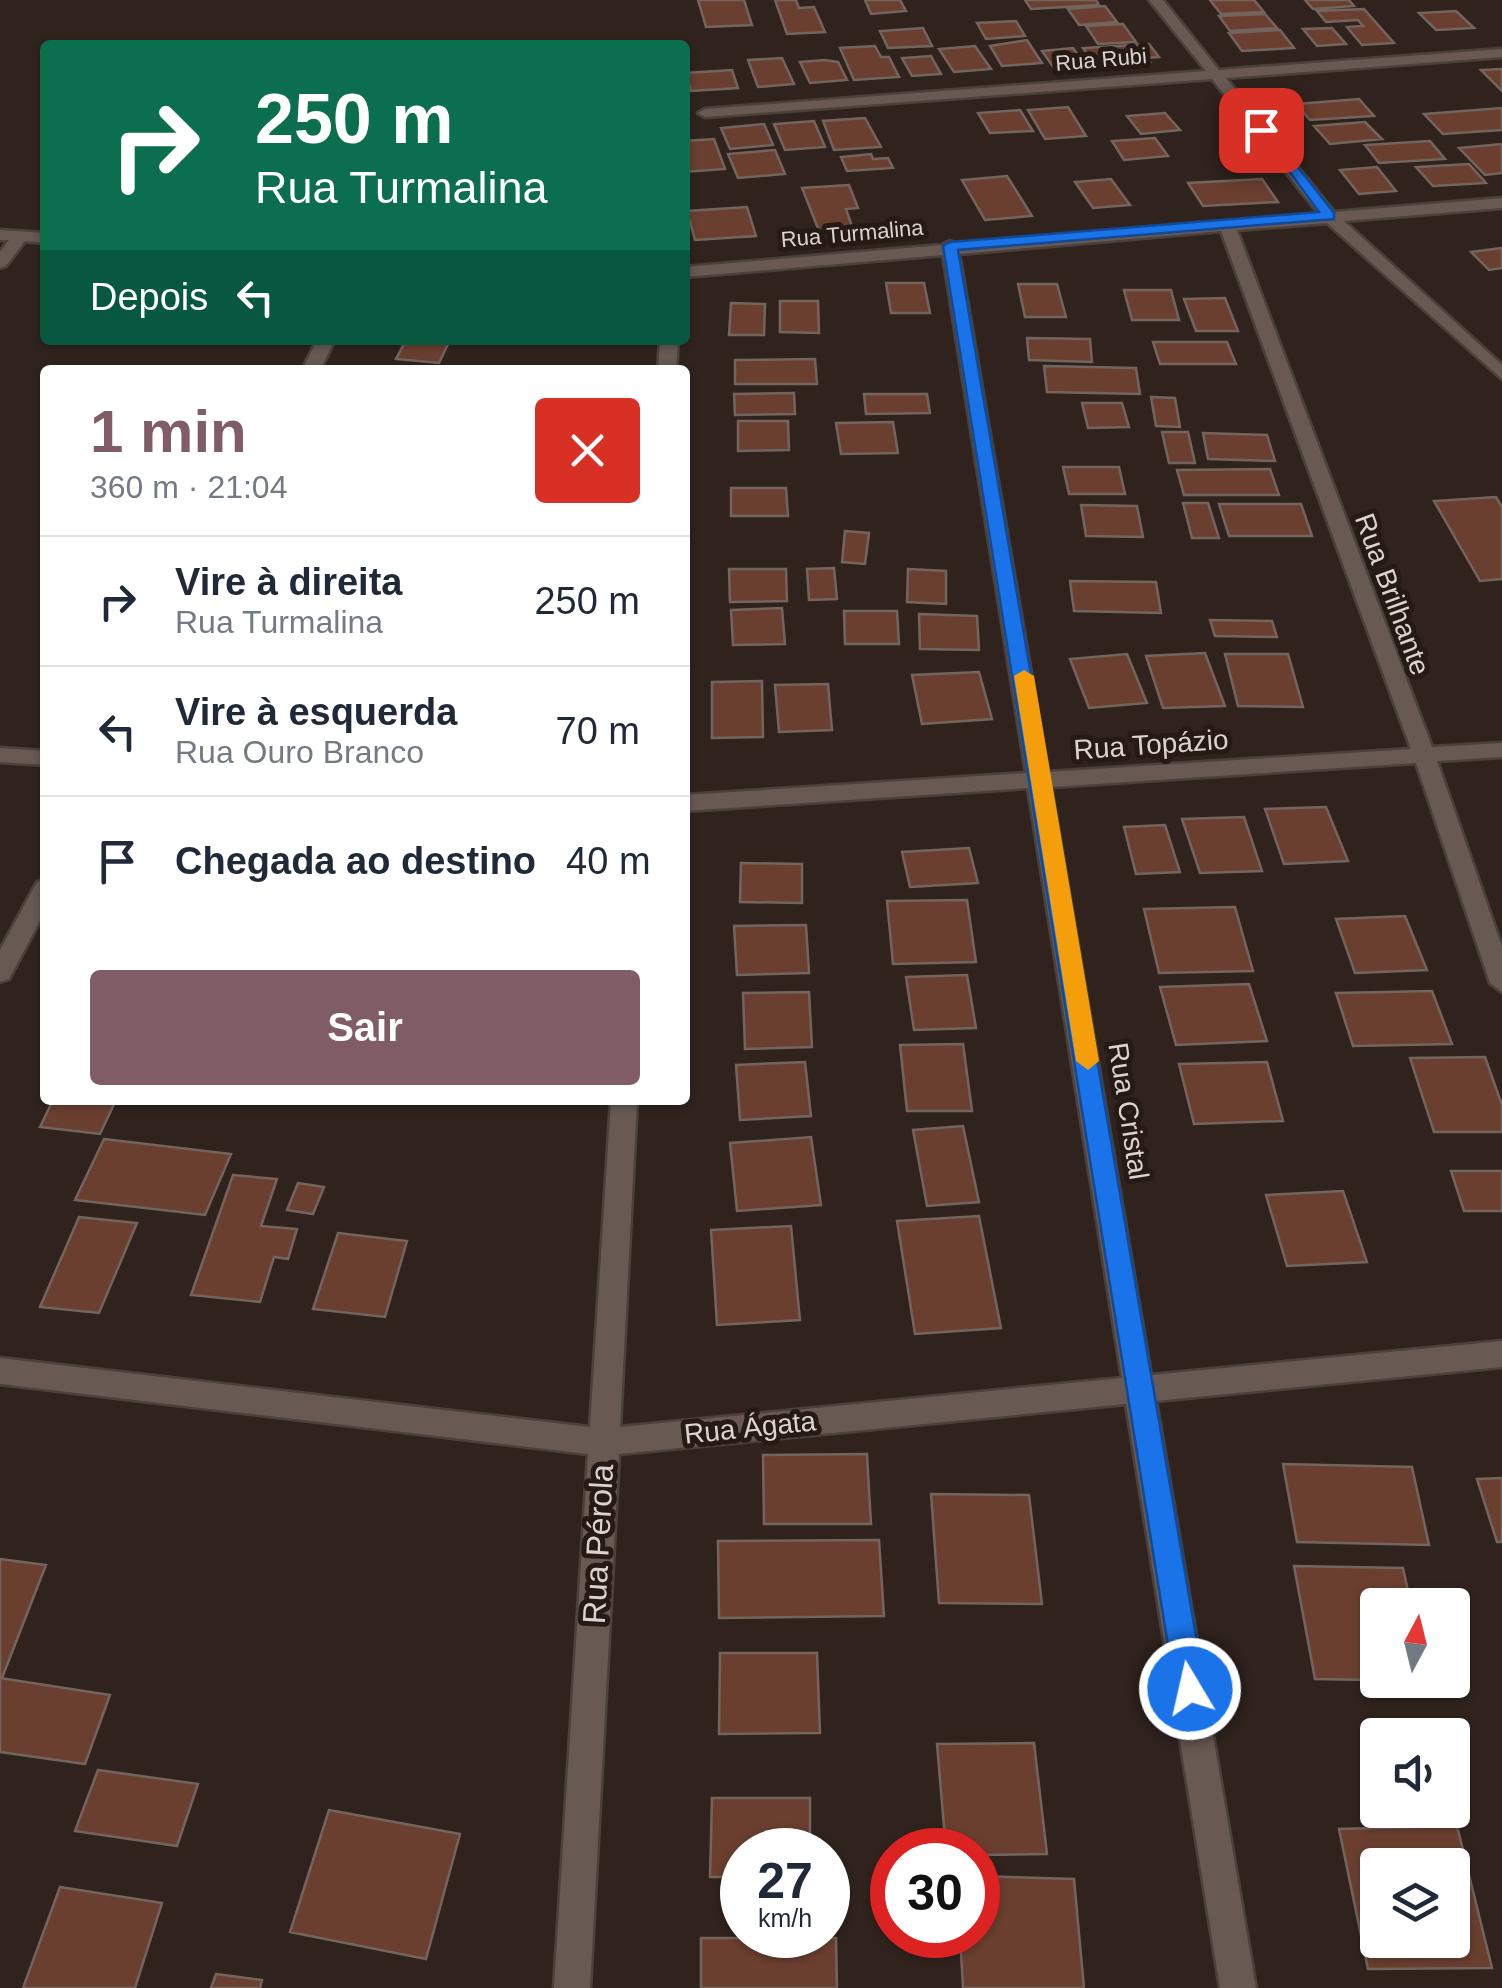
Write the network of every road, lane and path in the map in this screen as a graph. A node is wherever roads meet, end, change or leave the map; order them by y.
1 (1156, 0) edge
2 (1502, 54) edge
3 (1216, 73) junction
4 (704, 113) dead end
5 (1502, 202) edge
6 (1329, 216) junction
7 (1227, 225) junction
8 (0, 235) edge
9 (22, 236) junction
10 (40, 238) edge
11 (950, 246) junction
12 (0, 263) edge
13 (690, 272) edge
14 (1502, 374) edge
15 (1502, 750) edge
16 (0, 755) edge
17 (1424, 755) junction
18 (40, 758) edge
19 (1042, 782) junction
20 (690, 803) edge
21 (40, 897) edge
22 (0, 973) edge
23 (1502, 983) edge
24 (624, 1105) edge
25 (1502, 1354) edge
26 (0, 1371) edge
27 (1141, 1390) junction
28 (604, 1442) junction
29 (572, 1988) edge
30 (1238, 1988) edge

1 - 3 street
2 - 3 street, Rua Rubi
3 - 4 street, Rua Rubi
3 - 6 street
5 - 6 street, Rua Turmalina
6 - 7 street, Rua Turmalina
6 - 14 street
7 - 11 street, Rua Turmalina
7 - 17 street, Rua Brilhante
8 - 9 street
9 - 10 street
9 - 12 street
11 - 13 street, Rua Turmalina
11 - 19 street, Rua Cristal
15 - 17 street, Rua Topázio
16 - 18 street
17 - 19 street, Rua Topázio
17 - 23 street, Rua Brilhante
19 - 20 street, Rua Topázio
19 - 27 street, Rua Cristal
21 - 22 street
24 - 28 street, Rua Pérola
25 - 27 street, Rua Ágata
26 - 28 street, Rua Ágata
27 - 28 street, Rua Ágata
27 - 30 street, Rua Cristal
28 - 29 street, Rua Pérola

